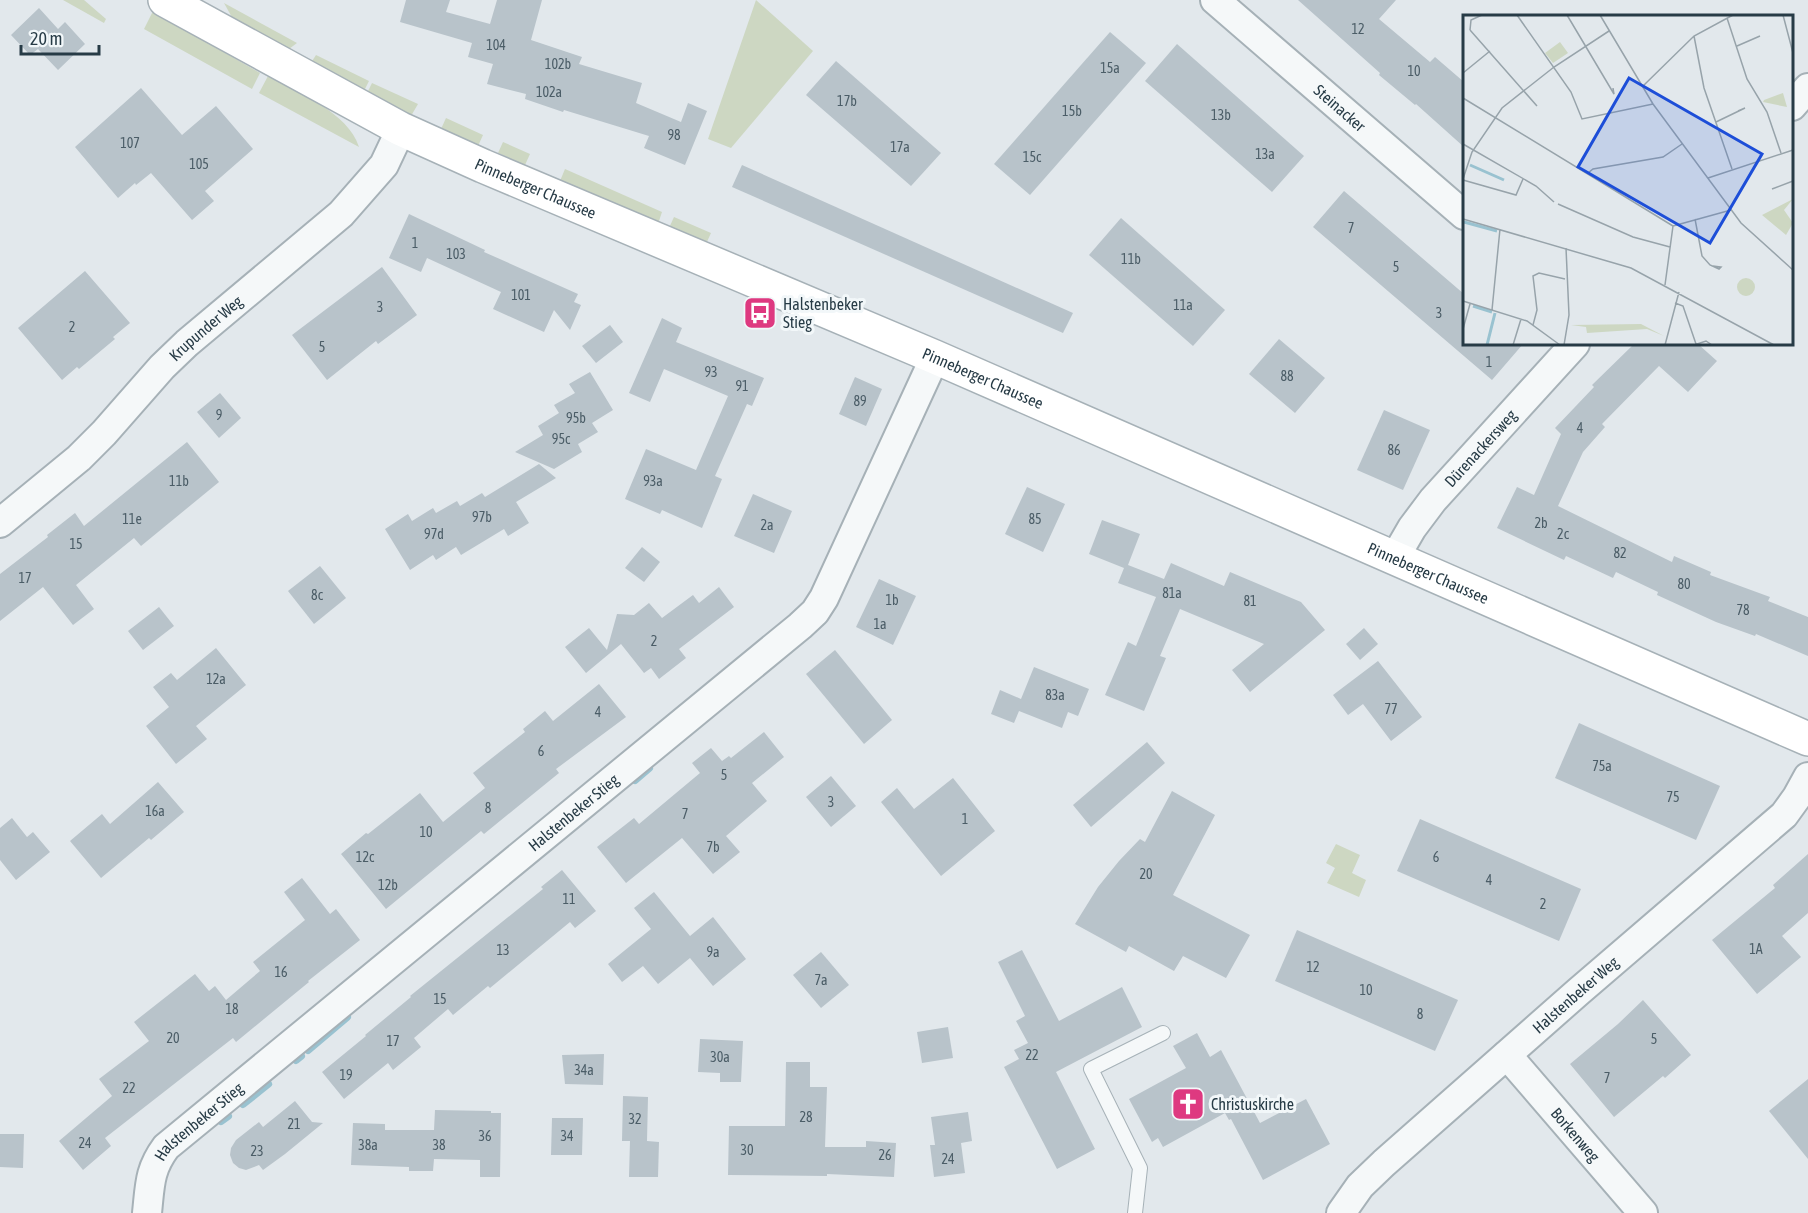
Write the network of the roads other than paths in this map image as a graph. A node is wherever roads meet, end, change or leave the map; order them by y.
1 (1215, 0) edge
2 (179, 4) edge
3 (1808, 88) edge
4 (1793, 104) edge
5 (401, 129) junction
6 (1463, 214) edge
7 (1574, 345) edge
8 (935, 357) junction
9 (0, 524) edge
10 (1394, 559) junction
11 (1808, 739) edge
12 (1808, 777) edge
13 (1162, 1033) dead end
14 (1508, 1055) junction
15 (147, 1213) edge
16 (1135, 1213) edge
17 (1341, 1213) edge
18 (1643, 1213) edge

1 - 6 street, Steinacker
2 - 5 main road, Pinneberger Chaussee
3 - 4 street
5 - 8 main road, Pinneberger Chaussee
5 - 9 street, Krupunder Weg
7 - 10 street, Dürenackersweg
8 - 10 main road, Pinneberger Chaussee
8 - 15 street, Halstenbeker Stieg
10 - 11 main road, Pinneberger Chaussee
12 - 14 street, Halstenbeker Weg
13 - 16 lane
14 - 17 street, Halstenbeker Weg
14 - 18 street, Borkenweg

